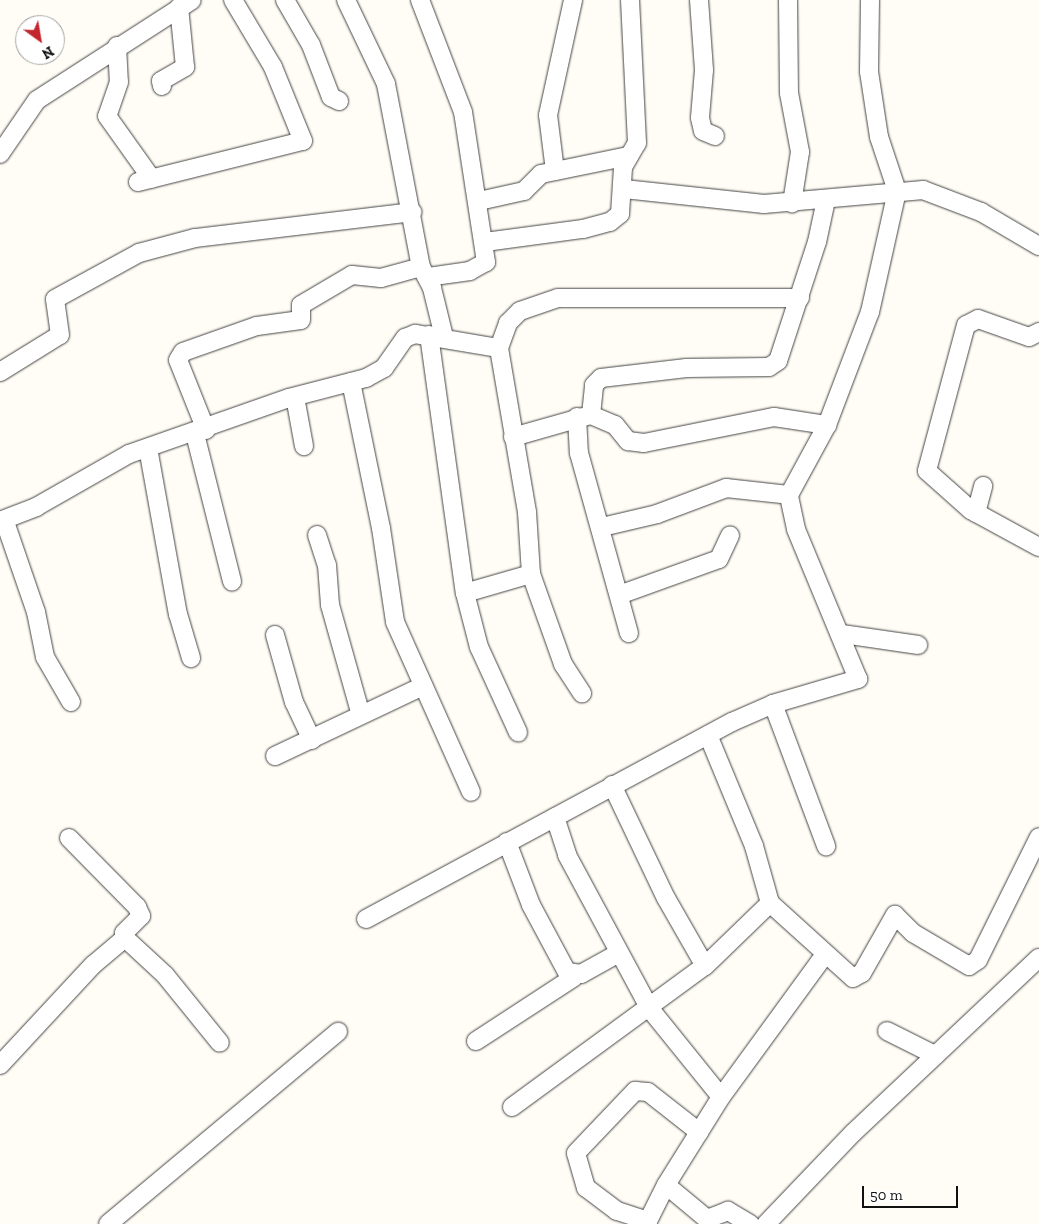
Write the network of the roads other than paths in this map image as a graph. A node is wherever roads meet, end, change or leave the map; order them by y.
1 (233, 0) edge
2 (285, 0) edge
3 (346, 0) edge
4 (420, 0) edge
5 (573, 0) edge
6 (630, 0) edge
7 (699, 0) edge
8 (788, 0) edge
9 (870, 0) edge
10 (186, 4) edge
11 (117, 46) junction
12 (162, 86) dead end
13 (339, 101) dead end
14 (715, 136) dead end
15 (0, 154) edge
16 (629, 156) junction
17 (555, 171) junction
18 (624, 189) junction
19 (897, 191) junction
20 (478, 200) junction
21 (826, 200) junction
22 (792, 202) junction
23 (412, 212) junction
24 (485, 242) junction
25 (1039, 246) edge
26 (424, 272) junction
27 (800, 298) junction
28 (1039, 332) edge
29 (436, 336) junction
30 (499, 348) junction
31 (0, 372) edge
32 (351, 382) junction
33 (295, 397) junction
34 (584, 416) junction
35 (827, 425) junction
36 (201, 432) junction
37 (513, 437) junction
38 (304, 446) dead end
39 (148, 448) junction
40 (983, 486) dead end
41 (788, 495) junction
42 (976, 513) junction
43 (3, 521) edge
44 (602, 527) junction
45 (317, 535) dead end
46 (730, 535) dead end
47 (1039, 547) edge
48 (531, 574) junction
49 (232, 581) dead end
50 (465, 593) junction
51 (619, 595) junction
52 (629, 633) dead end
53 (842, 634) junction
54 (274, 635) dead end
55 (918, 645) dead end
56 (192, 658) dead end
57 (423, 686) junction
58 (582, 693) dead end
59 (71, 702) dead end
60 (773, 704) junction
61 (361, 715) junction
62 (518, 732) dead end
63 (708, 735) junction
64 (312, 740) junction
65 (275, 756) dead end
66 (612, 784) junction
67 (470, 792) dead end
68 (555, 817) junction
69 (1039, 837) edge
70 (69, 838) dead end
71 (507, 842) junction
72 (826, 846) dead end
73 (770, 902) junction
74 (366, 919) dead end
75 (125, 938) junction
76 (619, 953) junction
77 (824, 956) junction
78 (1039, 958) edge
79 (705, 966) junction
80 (574, 977) junction
81 (650, 1009) junction
82 (887, 1031) dead end
83 (338, 1032) dead end
84 (476, 1042) dead end
85 (220, 1043) dead end
86 (935, 1055) junction
87 (0, 1065) edge
88 (721, 1097) junction
89 (512, 1107) dead end
90 (699, 1132) junction
91 (666, 1185) junction
92 (108, 1224) edge
93 (750, 1224) edge
94 (766, 1224) edge

1 - 11 street
2 - 13 street
3 - 23 street
4 - 20 street
5 - 17 street
6 - 16 street
7 - 14 street
8 - 22 street
9 - 19 street
10 - 11 street
10 - 12 street
11 - 15 street
16 - 17 street
16 - 18 street
17 - 20 street
18 - 22 street
18 - 24 street
19 - 21 street
19 - 25 street
19 - 35 street
20 - 24 street
21 - 22 street
21 - 27 street
23 - 26 street
23 - 31 street
24 - 26 street
26 - 29 street
26 - 36 street
27 - 30 street
27 - 34 street
28 - 42 street
29 - 30 street
29 - 32 street
29 - 50 street
30 - 37 street
32 - 33 street
32 - 57 street
33 - 36 street
33 - 38 street
34 - 35 street
34 - 37 street
34 - 44 street
35 - 41 street
36 - 39 street
36 - 49 street
37 - 48 street
39 - 43 street
39 - 56 street
40 - 42 street
41 - 44 street
41 - 53 street
42 - 47 street
43 - 59 street
44 - 51 street
45 - 61 street
46 - 51 street
48 - 50 street
48 - 58 street
50 - 62 street
51 - 52 street
53 - 55 street
53 - 60 street
54 - 64 street
57 - 61 street
57 - 67 street
60 - 63 street
60 - 72 street
61 - 64 street
63 - 66 street
63 - 73 street
64 - 65 street
66 - 68 street
66 - 79 street
68 - 71 street
68 - 76 street
69 - 77 street
70 - 75 street
71 - 74 street
71 - 80 street
73 - 77 street
73 - 79 street
75 - 85 street
75 - 87 street
76 - 80 street
76 - 81 street
77 - 88 street
78 - 86 street
79 - 81 street
80 - 84 street
81 - 88 street
81 - 89 street
82 - 86 street
83 - 92 street
86 - 94 street
88 - 90 street
90 - 91 street
90 - 91 street
91 - 93 street

